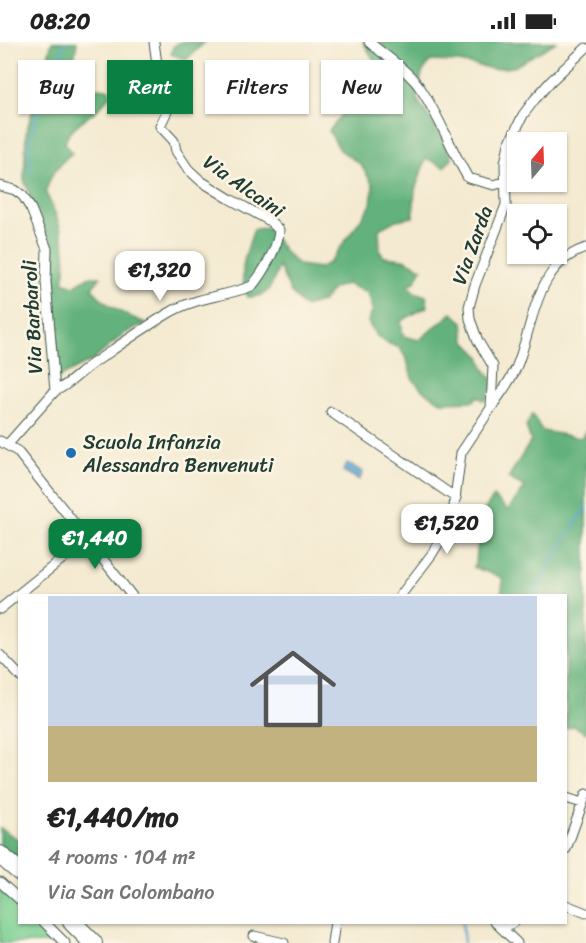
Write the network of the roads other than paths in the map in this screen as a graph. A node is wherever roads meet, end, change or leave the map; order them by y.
1 (154, 42) edge
2 (369, 42) edge
3 (586, 48) edge
4 (159, 124) junction
5 (173, 131) dead end
6 (504, 182) junction
7 (1, 188) edge
8 (586, 248) edge
9 (55, 391) junction
10 (491, 408) junction
11 (331, 412) dead end
12 (3, 444) edge
13 (456, 498) junction
14 (87, 539) junction
15 (19, 594) edge
16 (130, 594) edge
17 (402, 594) edge
18 (18, 595) edge
19 (0, 609) edge
20 (0, 655) edge
21 (18, 674) edge
22 (567, 798) edge
23 (584, 798) edge
24 (567, 846) edge
25 (0, 855) edge
26 (0, 866) edge
27 (18, 870) edge
28 (18, 880) edge
29 (0, 882) edge
30 (18, 898) edge
31 (567, 905) edge
32 (586, 913) edge
33 (46, 924) edge
34 (63, 924) edge
35 (74, 924) edge
36 (335, 924) edge
37 (499, 926) edge
38 (254, 936) dead end
39 (65, 943) edge
40 (82, 943) edge
41 (93, 943) edge
42 (284, 943) edge
43 (332, 943) edge
44 (517, 943) edge

1 - 4 street
2 - 6 street
3 - 6 street, Via Zarda
4 - 5 street
4 - 9 street, Via Alcaini
6 - 10 street, Via Zarda
7 - 9 street, Via Barbaroli
8 - 10 street
9 - 12 street, Via Alcaini
10 - 13 street
11 - 13 street
12 - 14 street
13 - 17 street
14 - 15 street
14 - 16 street
18 - 19 street
20 - 21 street
22 - 23 street
23 - 24 street
25 - 27 highway
26 - 28 highway
29 - 30 street
31 - 32 street
33 - 39 street
34 - 40 highway
35 - 41 highway
36 - 43 street
37 - 44 street
38 - 42 street

